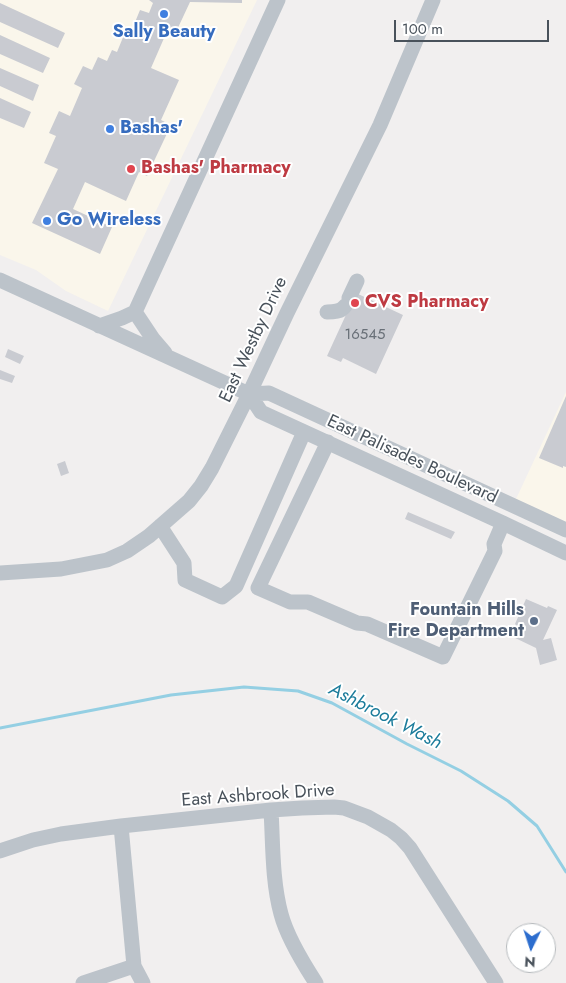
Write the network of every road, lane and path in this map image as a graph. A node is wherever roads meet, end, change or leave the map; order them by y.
1 (278, 0) edge
2 (433, 0) edge
3 (358, 281) dead end
4 (1, 285) edge
5 (135, 312) junction
6 (327, 312) dead end
7 (99, 326) junction
8 (168, 357) junction
9 (250, 394) junction
10 (304, 432) junction
11 (328, 442) junction
12 (503, 523) junction
13 (160, 526) junction
14 (566, 530) edge
15 (566, 553) edge
16 (0, 573) edge
17 (270, 810) junction
18 (121, 826) junction
19 (0, 850) edge
20 (134, 966) junction
21 (83, 983) edge
22 (143, 983) edge
23 (316, 983) edge
24 (496, 983) edge

1 - 5 street
2 - 9 street, East Westby Drive
3 - 6 street
4 - 7 street, East Palisades Boulevard
5 - 7 street
5 - 8 street
7 - 8 street, East Palisades Boulevard
8 - 9 street, East Palisades Boulevard
9 - 10 street, East Palisades Boulevard
9 - 13 street, East Westby Drive
9 - 14 street, East Palisades Boulevard
10 - 11 street, East Palisades Boulevard
10 - 13 street
11 - 12 street, East Palisades Boulevard
11 - 12 street
12 - 15 street, East Palisades Boulevard
13 - 16 street, East Westby Drive
17 - 18 street, East Ashbrook Drive
17 - 23 street
17 - 24 street, East Ashbrook Drive
18 - 19 street, East Ashbrook Drive
18 - 20 street
20 - 21 street
20 - 22 street

